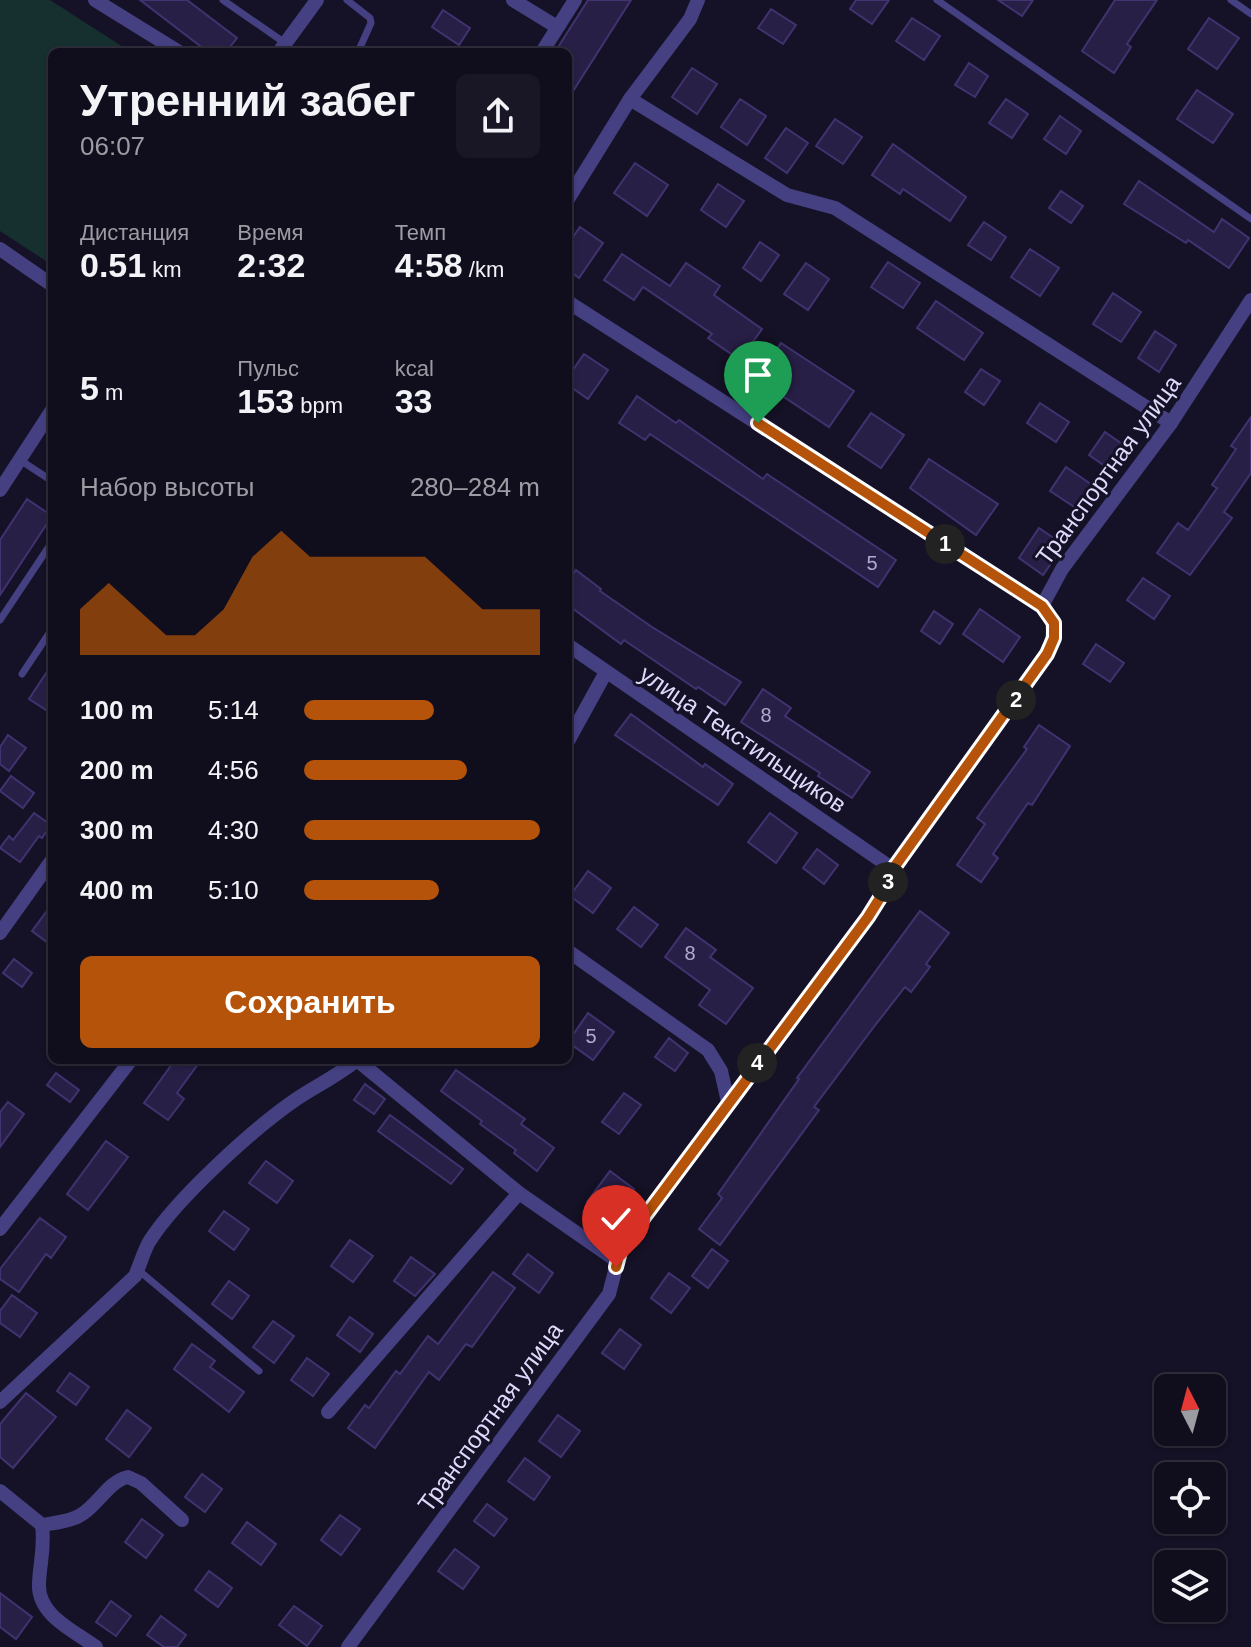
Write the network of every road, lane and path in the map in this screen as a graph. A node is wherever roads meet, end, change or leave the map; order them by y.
1 (223, 0) edge
2 (317, 0) edge
3 (347, 0) edge
4 (513, 0) edge
5 (575, 0) edge
6 (698, 0) edge
7 (937, 0) edge
8 (1231, 0) edge
9 (99, 1) edge
10 (1251, 14) edge
11 (557, 27) junction
12 (173, 48) edge
13 (282, 48) edge
14 (360, 48) edge
15 (544, 48) edge
16 (630, 99) junction
17 (572, 193) edge
18 (1251, 219) edge
19 (0, 249) edge
20 (48, 282) edge
21 (1251, 300) edge
22 (572, 305) edge
23 (48, 415) edge
24 (1171, 423) junction
25 (10, 466) edge
26 (48, 480) edge
27 (0, 490) edge
28 (48, 548) edge
29 (1042, 606) junction
30 (0, 620) edge
31 (48, 635) edge
32 (572, 648) edge
33 (606, 672) junction
34 (22, 674) dead end
35 (572, 734) edge
36 (48, 866) edge
37 (893, 869) junction
38 (0, 933) edge
39 (572, 954) edge
40 (128, 1064) edge
41 (352, 1064) edge
42 (362, 1064) edge
43 (728, 1102) junction
44 (519, 1193) junction
45 (0, 1229) edge
46 (617, 1261) junction
47 (137, 1269) junction
48 (259, 1371) dead end
49 (0, 1402) edge
50 (328, 1412) dead end
51 (0, 1491) edge
52 (182, 1520) dead end
53 (42, 1525) junction
54 (96, 1647) edge
55 (348, 1647) edge

1 - 13 lane
2 - 13 street
3 - 14 lane
4 - 11 street
5 - 11 street
6 - 16 street
7 - 18 lane
8 - 10 lane
9 - 12 street
11 - 15 street
16 - 17 street
16 - 24 street
19 - 20 street
21 - 24 street, Транспортная улица
22 - 29 street
23 - 25 street
24 - 29 street, Транспортная улица
25 - 26 lane
25 - 27 street
28 - 30 lane
29 - 37 street, Транспортная улица
31 - 34 lane
32 - 33 street, улица Текстильщиков
33 - 35 street
33 - 37 street, улица Текстильщиков
36 - 38 street
37 - 43 street, Транспортная улица
39 - 43 street
40 - 45 street
41 - 47 street
42 - 44 street
43 - 46 street, Транспортная улица
44 - 46 street
44 - 50 street
46 - 55 street, Транспортная улица
47 - 48 lane
47 - 49 street
51 - 53 street
52 - 53 street
53 - 54 street

